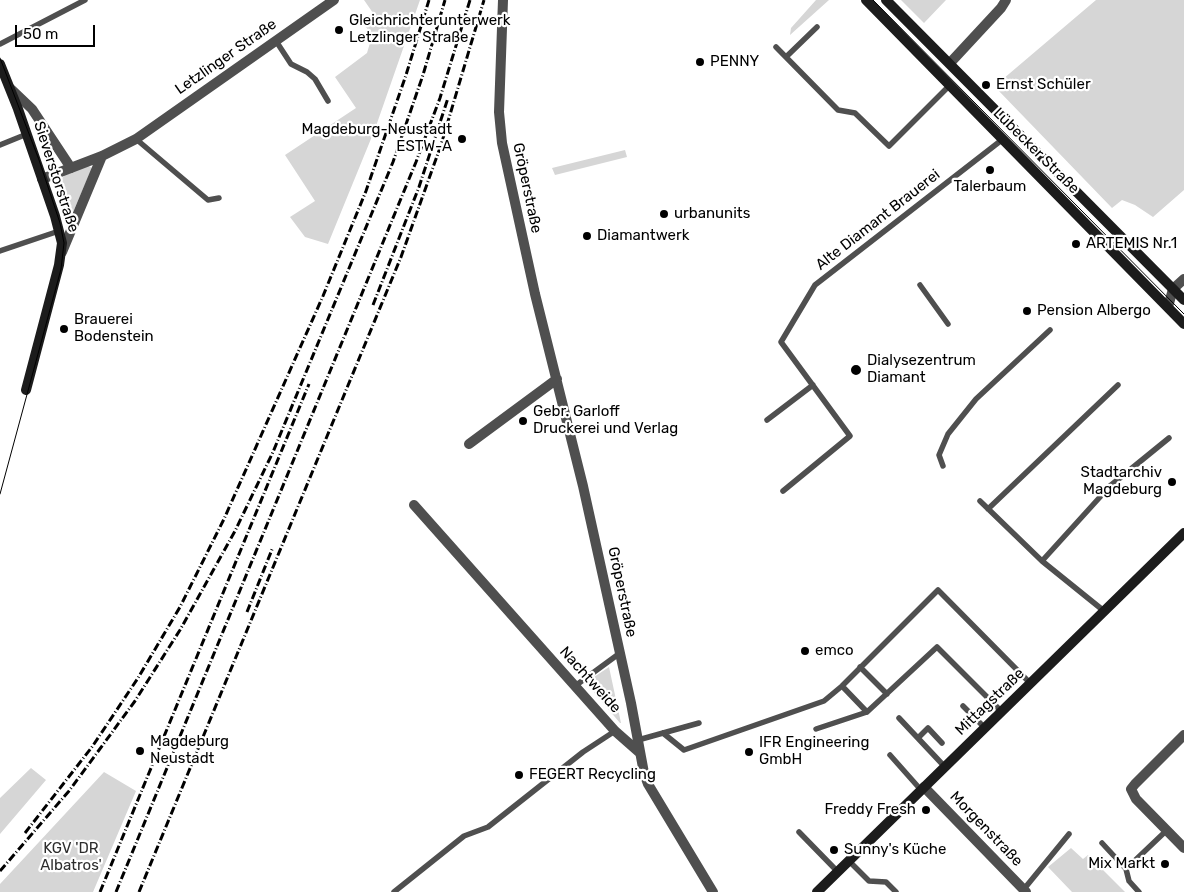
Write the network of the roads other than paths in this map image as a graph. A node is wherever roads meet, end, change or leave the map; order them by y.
1 (85, 0) edge
2 (334, 0) edge
3 (503, 0) edge
4 (866, 0) edge
5 (886, 0) edge
6 (1006, 0) edge
7 (818, 27) dead end
8 (276, 41) junction
9 (0, 44) edge
10 (776, 46) dead end
11 (786, 57) junction
12 (950, 63) junction
13 (0, 64) edge
14 (950, 85) junction
15 (11, 89) junction
16 (328, 101) dead end
17 (27, 134) junction
18 (136, 139) junction
19 (1003, 139) junction
20 (0, 145) edge
21 (102, 156) junction
22 (71, 168) junction
23 (42, 179) junction
24 (219, 198) dead end
25 (60, 231) junction
26 (0, 252) edge
27 (61, 253) junction
28 (1184, 279) edge
29 (920, 285) dead end
30 (1173, 289) junction
31 (1184, 300) edge
32 (1168, 307) junction
33 (948, 324) dead end
34 (1184, 324) edge
35 (1050, 330) dead end
36 (557, 380) junction
37 (813, 384) junction
38 (1118, 385) dead end
39 (26, 390) dead end
40 (768, 420) dead end
41 (1169, 438) dead end
42 (469, 444) dead end
43 (943, 466) dead end
44 (783, 491) dead end
45 (980, 501) dead end
46 (414, 505) dead end
47 (988, 509) junction
48 (1184, 533) edge
49 (1042, 561) junction
50 (1104, 611) junction
51 (620, 653) junction
52 (860, 666) junction
53 (1031, 684) junction
54 (575, 686) junction
55 (842, 686) junction
56 (888, 694) junction
57 (963, 706) dead end
58 (867, 712) junction
59 (1002, 712) junction
60 (899, 718) dead end
61 (699, 723) dead end
62 (986, 728) junction
63 (816, 729) dead end
64 (616, 731) junction
65 (663, 733) junction
66 (1184, 735) edge
67 (918, 738) junction
68 (638, 740) junction
69 (942, 743) dead end
70 (640, 753) junction
71 (890, 755) dead end
72 (945, 767) junction
73 (923, 789) junction
74 (1167, 830) junction
75 (799, 832) dead end
76 (1069, 834) dead end
77 (1102, 843) dead end
78 (1184, 848) edge
79 (849, 861) junction
80 (1126, 869) junction
81 (838, 872) junction
82 (1025, 891) edge
83 (394, 892) edge
84 (714, 892) edge
85 (817, 892) edge
86 (896, 892) edge
87 (1139, 892) edge

1 - 9 lane
2 - 8 street, Letzlinger Straße
3 - 36 street, Gröperstraße
4 - 14 main road, Lübecker Straße
5 - 12 main road, Lübecker Straße
6 - 12 street
7 - 11 lane
8 - 16 lane
8 - 18 street, Letzlinger Straße
10 - 11 lane
11 - 14 lane
12 - 30 main road, Lübecker Straße
13 - 15 main road, Sieverstorstraße
14 - 19 main road, Lübecker Straße
15 - 17 main road, Sieverstorstraße
15 - 22 street
17 - 20 lane
17 - 23 main road, Sieverstorstraße
18 - 21 street, Letzlinger Straße
18 - 24 lane
19 - 32 main road, Lübecker Straße
19 - 37 lane, Alte Diamant Brauerei
21 - 22 street, Letzlinger Straße
21 - 27 street
22 - 23 street, Letzlinger Straße
23 - 25 main road, Sieverstorstraße
25 - 26 lane
25 - 27 main road, Sieverstorstraße
27 - 39 main road, Sieverstorstraße
28 - 30 street
29 - 33 lane
30 - 31 main road, Lübecker Straße
30 - 32 street
32 - 34 main road, Lübecker Straße
35 - 43 lane
36 - 42 street
36 - 51 street, Gröperstraße
37 - 40 lane
37 - 44 lane, Alte Diamant Brauerei
38 - 47 lane
41 - 49 lane
45 - 47 lane
46 - 54 street, Nachtweide
47 - 49 lane
48 - 50 main road, Mittagstraße
49 - 50 lane
50 - 53 main road, Mittagstraße
51 - 54 lane
51 - 68 street, Gröperstraße
52 - 53 lane
52 - 55 lane
52 - 56 lane
53 - 59 main road, Mittagstraße
54 - 64 street, Nachtweide
55 - 58 lane
55 - 65 lane
56 - 58 lane
56 - 59 lane
57 - 62 lane
58 - 63 lane
59 - 62 main road, Mittagstraße
60 - 67 lane
61 - 65 lane
62 - 72 main road, Mittagstraße
64 - 70 street, Nachtweide
64 - 83 lane
65 - 68 lane
66 - 74 street
67 - 69 lane
67 - 72 lane
68 - 70 street, Gröperstraße
70 - 84 street
71 - 73 lane
72 - 73 main road, Mittagstraße
73 - 79 main road, Mittagstraße
73 - 82 street, Morgenstraße
74 - 78 street
74 - 80 lane
75 - 81 lane
76 - 82 lane
77 - 80 lane
79 - 81 main road, Mittagstraße
79 - 86 lane
80 - 87 lane
81 - 85 main road, Mittagstraße

